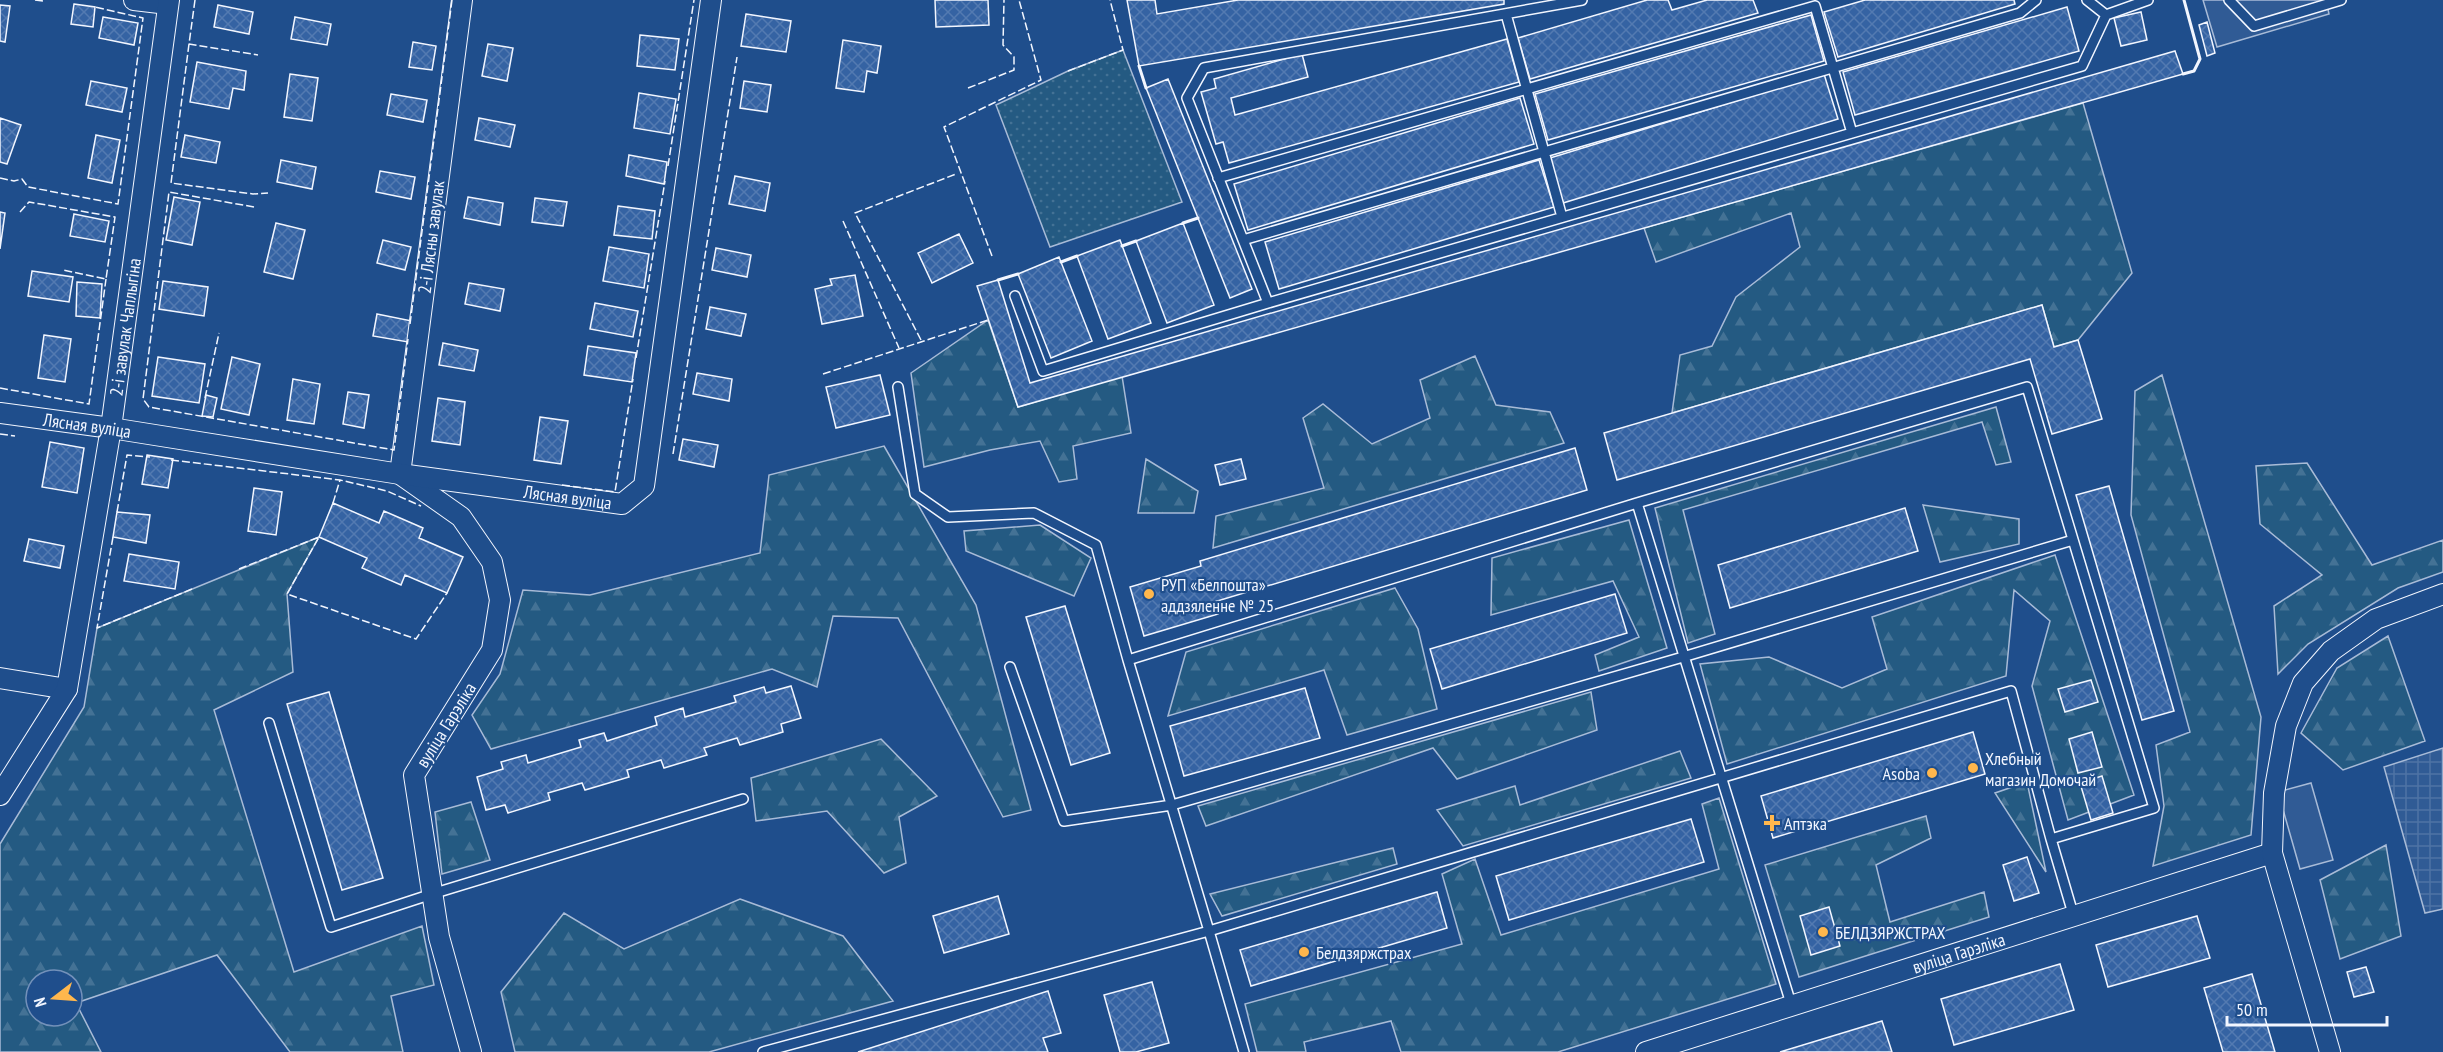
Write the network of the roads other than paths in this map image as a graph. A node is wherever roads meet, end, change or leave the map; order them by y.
1 (134, 0) edge
2 (462, 0) edge
3 (711, 0) edge
4 (1582, 0) edge
5 (2036, 0) edge
6 (2087, 0) edge
7 (2148, 0) edge
8 (2229, 0) edge
9 (2341, 0) edge
10 (168, 2) edge
11 (1815, 3) edge
12 (1506, 14) junction
13 (2106, 15) junction
14 (1833, 68) junction
15 (1525, 89) junction
16 (1852, 133) junction
17 (1543, 152) junction
18 (1218, 178) junction
19 (1562, 217) junction
20 (1243, 240) junction
21 (1015, 296) dead end
22 (1268, 303) junction
23 (898, 387) dead end
24 (0, 413) edge
25 (111, 428) junction
26 (400, 474) junction
27 (1637, 503) junction
28 (2073, 540) junction
29 (2443, 594) edge
30 (1683, 657) junction
31 (1128, 660) junction
32 (1010, 667) dead end
33 (0, 678) edge
34 (67, 689) junction
35 (269, 723) dead end
36 (1721, 777) junction
37 (0, 795) edge
38 (743, 799) dead end
39 (1172, 805) junction
40 (2051, 839) junction
41 (2272, 853) junction
42 (432, 894) junction
43 (2074, 917) junction
44 (1209, 931) junction
45 (1792, 1007) junction
46 (471, 1052) edge
47 (763, 1052) edge
48 (1244, 1052) edge
49 (1646, 1052) edge
50 (2330, 1052) edge

1 - 10 street
2 - 26 street, 2-і Лясны завулак
3 - 26 street, Лясная вуліца
4 - 12 lane
5 - 14 lane
6 - 13 lane
7 - 13 lane
8 - 9 lane
10 - 25 street, 2-і завулак Чаплыгіна
11 - 14 lane
11 - 15 lane
12 - 15 lane
12 - 18 lane
13 - 16 lane
14 - 16 lane
14 - 17 lane
15 - 17 lane
15 - 18 lane
16 - 19 lane
17 - 19 lane
17 - 20 lane
18 - 20 lane
19 - 22 lane
20 - 22 lane
21 - 22 lane
23 - 31 lane
24 - 25 street, Лясная вуліца
25 - 26 street, Лясная вуліца
25 - 34 street, 2-і завулак Чаплыгіна
26 - 42 street, вуліца Гарэліка
27 - 28 lane
27 - 30 lane
27 - 31 lane
28 - 30 lane
28 - 40 lane
29 - 41 street
30 - 36 lane
30 - 39 lane
31 - 39 lane
32 - 39 lane
33 - 34 street
34 - 37 street
35 - 42 lane
36 - 40 lane
36 - 44 lane
36 - 45 lane
38 - 42 lane
39 - 44 lane
40 - 43 lane
41 - 43 street, вуліца Гарэліка
41 - 50 street
42 - 46 street, вуліца Гарэліка
43 - 45 street, вуліца Гарэліка
44 - 47 lane
44 - 48 lane
45 - 49 street, вуліца Гарэліка

